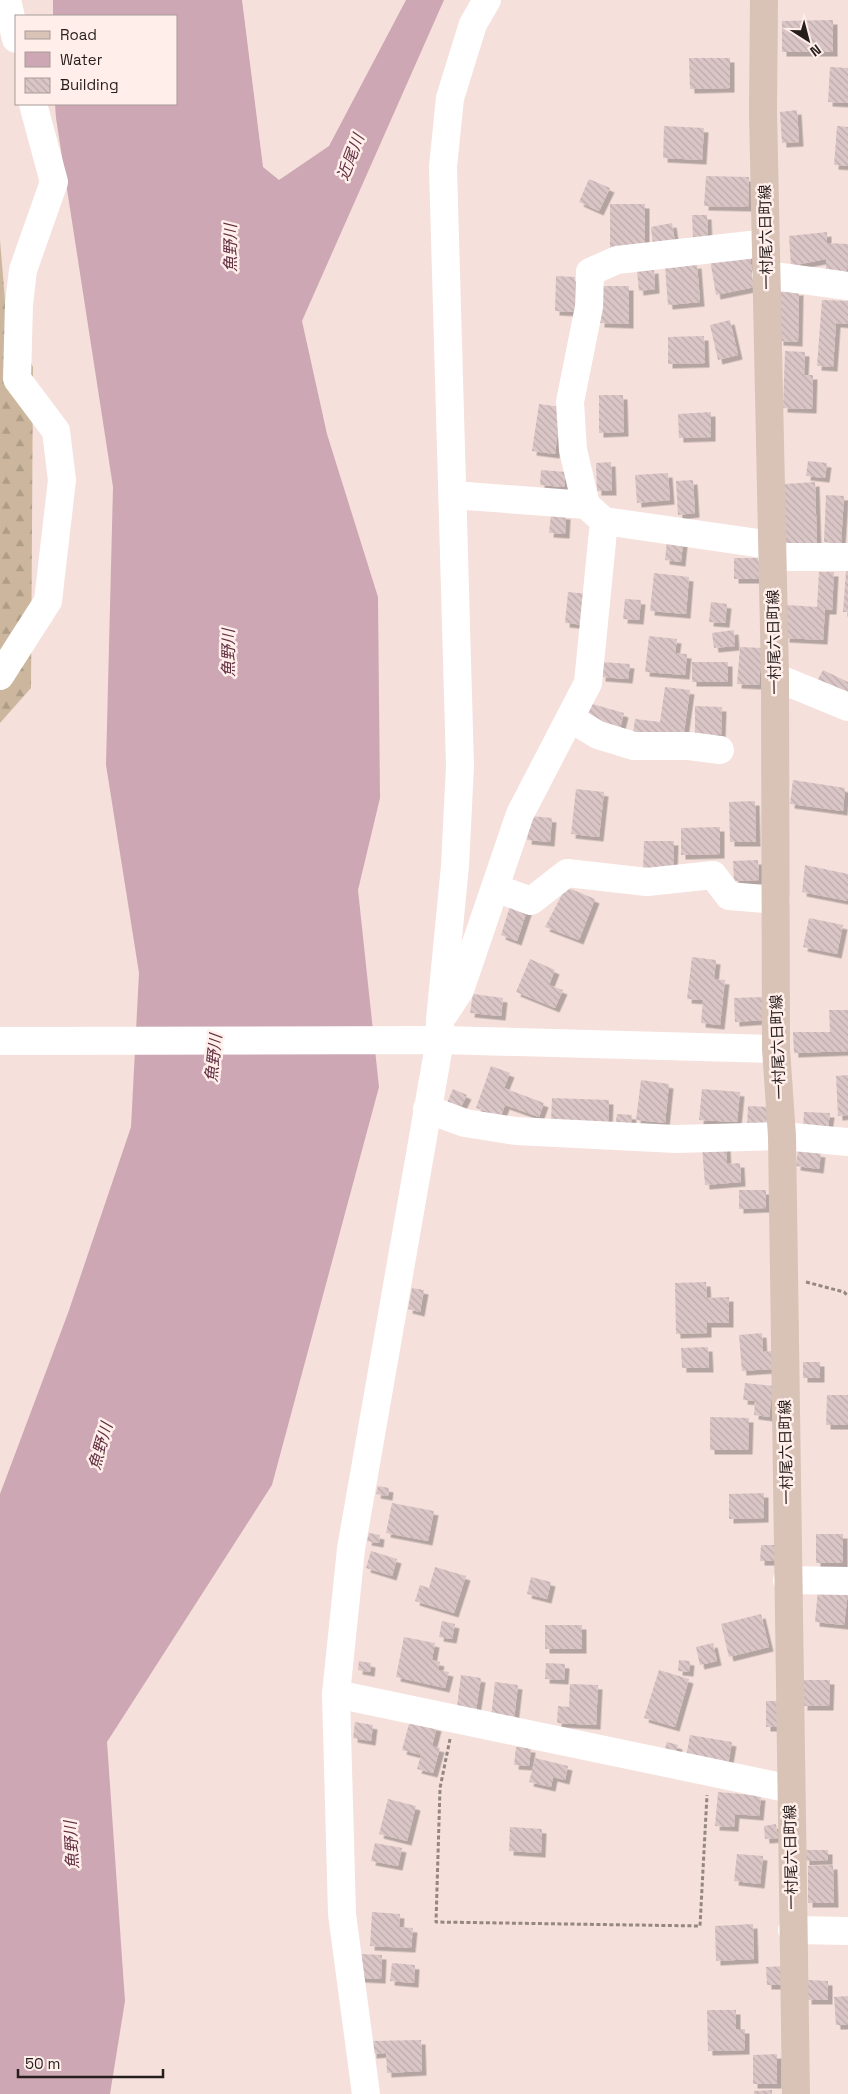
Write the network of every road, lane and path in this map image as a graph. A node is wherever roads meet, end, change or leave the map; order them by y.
1 (6, 0) edge
2 (487, 0) edge
3 (764, 0) edge
4 (15, 35) edge
5 (33, 105) edge
6 (766, 243) junction
7 (766, 275) junction
8 (848, 286) edge
9 (453, 495) junction
10 (595, 513) junction
11 (772, 551) junction
12 (848, 557) edge
13 (0, 676) edge
14 (776, 677) junction
15 (848, 707) edge
16 (570, 718) junction
17 (720, 750) dead end
18 (494, 888) junction
19 (776, 900) junction
20 (440, 1030) junction
21 (0, 1041) edge
22 (776, 1049) junction
23 (427, 1109) junction
24 (782, 1136) junction
25 (848, 1142) edge
26 (784, 1275) junction
27 (848, 1296) edge
28 (788, 1580) junction
29 (848, 1581) edge
30 (336, 1694) junction
31 (454, 1719) junction
32 (708, 1772) junction
33 (790, 1789) junction
34 (792, 1930) junction
35 (848, 1931) edge
36 (366, 2094) edge
37 (796, 2094) edge

1 - 4 street
2 - 9 street
3 - 6 main road, 一村尾六日町線
5 - 13 street
6 - 7 main road, 一村尾六日町線
6 - 10 street
7 - 8 street
7 - 11 main road, 一村尾六日町線
9 - 10 street
9 - 20 street
10 - 11 street
10 - 16 street
11 - 12 street
11 - 14 main road, 一村尾六日町線
14 - 15 street
14 - 19 main road, 一村尾六日町線
16 - 17 street
16 - 18 street
18 - 19 street
18 - 20 street
19 - 22 main road, 一村尾六日町線
20 - 21 street
20 - 22 street
20 - 23 street
22 - 24 main road, 一村尾六日町線
23 - 24 street
23 - 30 street
24 - 25 street
24 - 26 main road, 一村尾六日町線
26 - 27 path
26 - 28 main road, 一村尾六日町線
28 - 29 street
28 - 33 main road, 一村尾六日町線
30 - 31 street
30 - 36 street
31 - 32 street
31 - 32 path
32 - 33 street
33 - 34 main road, 一村尾六日町線
34 - 35 street
34 - 37 main road, 一村尾六日町線

